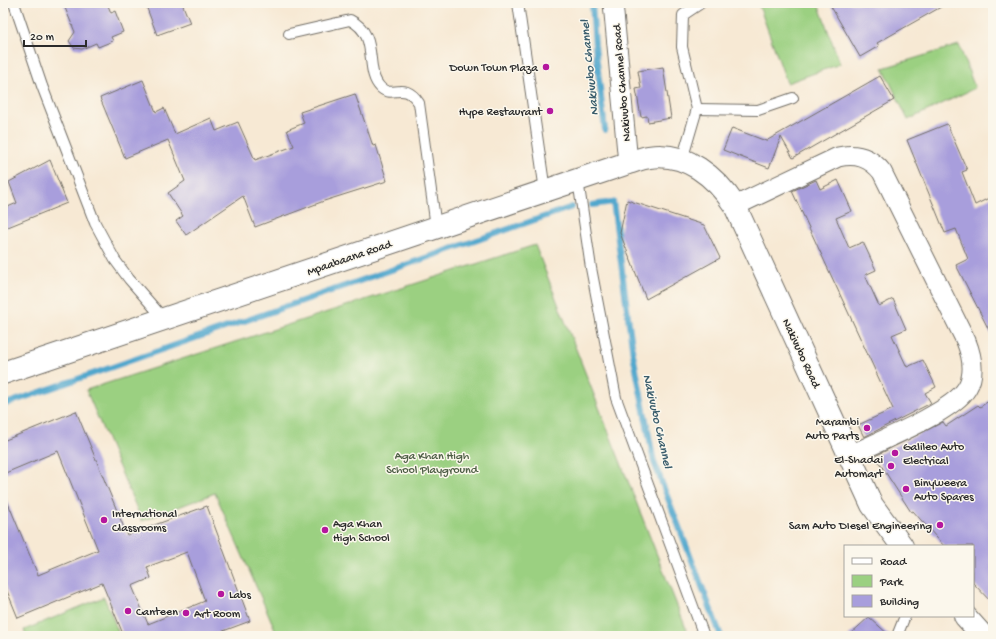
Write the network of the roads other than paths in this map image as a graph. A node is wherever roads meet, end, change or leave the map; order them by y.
1 (14, 3) edge
2 (518, 3) edge
3 (613, 3) edge
4 (701, 3) edge
5 (289, 34) dead end
6 (793, 98) dead end
7 (697, 109) junction
8 (628, 162) junction
9 (689, 163) junction
10 (578, 180) junction
11 (545, 191) junction
12 (734, 206) junction
13 (436, 228) junction
14 (164, 319) junction
15 (3, 373) edge
16 (850, 455) junction
17 (901, 545) edge
18 (905, 617) edge
19 (966, 617) edge
20 (899, 635) edge
21 (704, 636) edge
22 (984, 636) edge

1 - 14 lane
2 - 11 lane
3 - 8 street, Nakivubo Channel Road
4 - 7 lane
5 - 13 lane
6 - 7 lane
7 - 9 lane
8 - 9 street, Mpaabaana Road
8 - 10 street, Mpaabaana Road
9 - 12 street, Nakivubo Road
10 - 11 street, Mpaabaana Road
10 - 21 lane
11 - 13 street, Mpaabaana Road
12 - 16 street, Nakivubo Road
12 - 16 street
13 - 14 street, Mpaabaana Road
14 - 15 street, Mpaabaana Road
16 - 17 street, Nakivubo Road
18 - 20 lane
19 - 22 street

